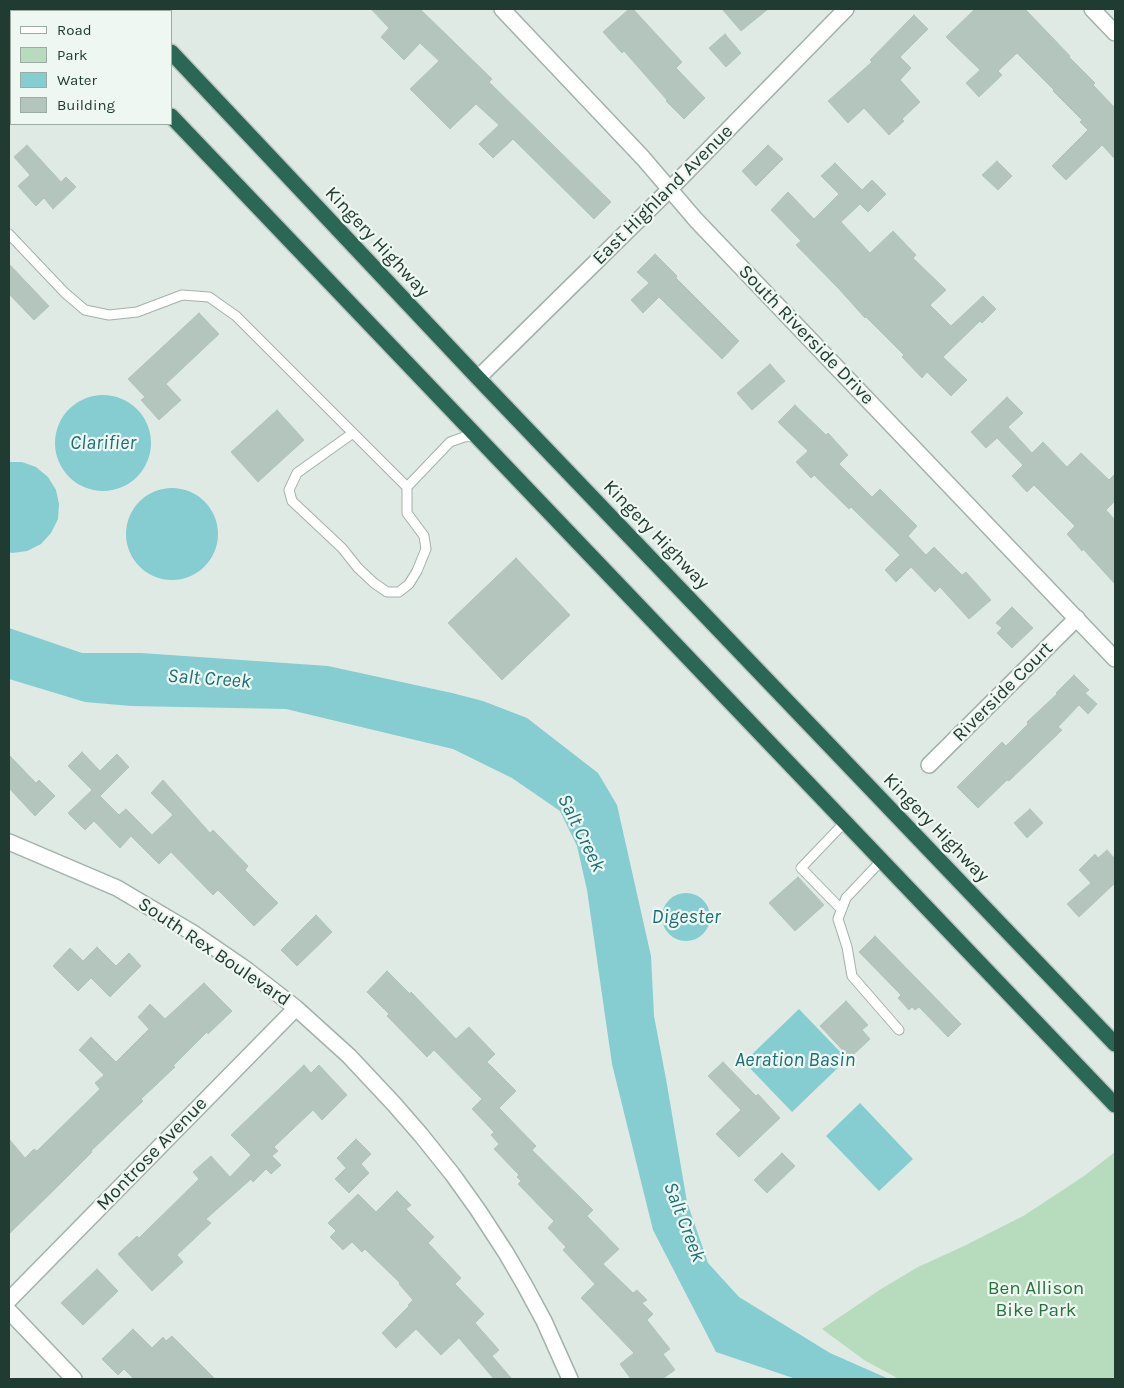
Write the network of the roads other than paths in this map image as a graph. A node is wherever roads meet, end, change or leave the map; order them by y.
1 (502, 9) edge
2 (846, 9) edge
3 (1092, 9) edge
4 (1115, 33) edge
5 (172, 53) edge
6 (172, 117) edge
7 (670, 189) junction
8 (9, 234) edge
9 (478, 378) junction
10 (353, 433) junction
11 (477, 436) junction
12 (407, 487) junction
13 (1077, 618) junction
14 (1115, 658) edge
15 (929, 765) dead end
16 (845, 822) junction
17 (9, 842) edge
18 (882, 860) junction
19 (841, 909) junction
20 (296, 1008) junction
21 (899, 1030) dead end
22 (1115, 1044) edge
23 (1115, 1105) edge
24 (9, 1300) edge
25 (9, 1311) edge
26 (74, 1379) edge
27 (570, 1379) edge

1 - 7 street, South Riverside Drive
2 - 7 street, East Highland Avenue
3 - 4 street
5 - 9 highway, Kingery Highway
6 - 11 highway
7 - 9 street, East Highland Avenue
7 - 13 street, South Riverside Drive
8 - 10 lane
9 - 22 highway, Kingery Highway
10 - 12 lane
10 - 12 lane
11 - 12 lane
11 - 16 highway
13 - 14 street, South Riverside Drive
13 - 15 street, Riverside Court
16 - 18 highway
16 - 19 lane
17 - 20 street, South Rex Boulevard
18 - 19 lane
18 - 23 highway
19 - 21 lane
20 - 24 street, Montrose Avenue
20 - 27 street, South Rex Boulevard
25 - 26 street

